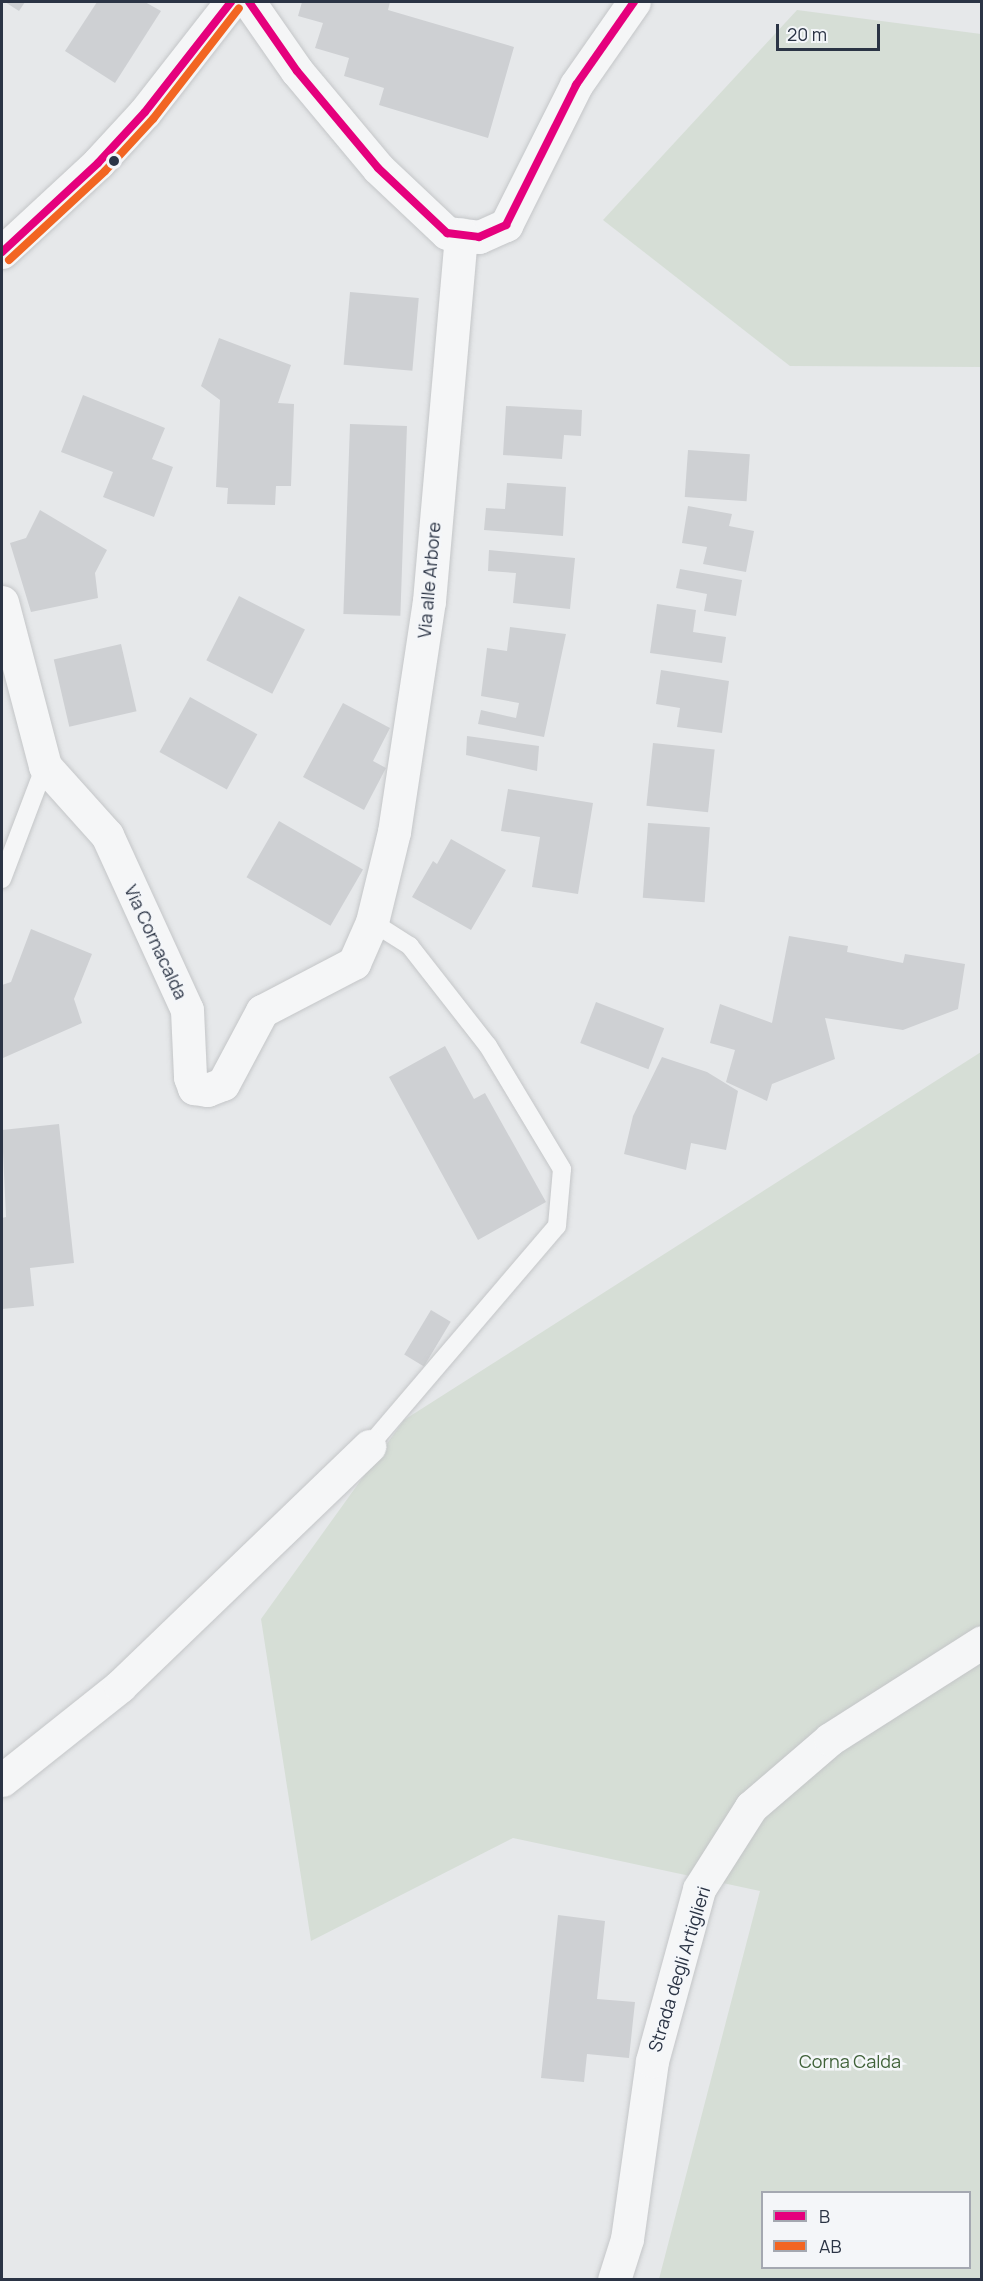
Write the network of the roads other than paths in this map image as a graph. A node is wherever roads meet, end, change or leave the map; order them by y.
1 (231, 2) edge
2 (249, 2) edge
3 (634, 2) edge
4 (461, 234) junction
5 (2, 252) edge
6 (2, 602) edge
7 (45, 766) junction
8 (2, 879) edge
9 (372, 922) junction
10 (369, 1446) joint
11 (981, 1642) edge
12 (2, 1780) edge
13 (614, 2280) edge

1 - 5 street
2 - 4 street
3 - 4 street
4 - 9 street, Via alle Arbore
6 - 7 street, Via Cornacalda
7 - 8 lane
7 - 9 street, Via Cornacalda
9 - 10 lane
10 - 12 street
11 - 13 street, Strada degli Artiglieri

